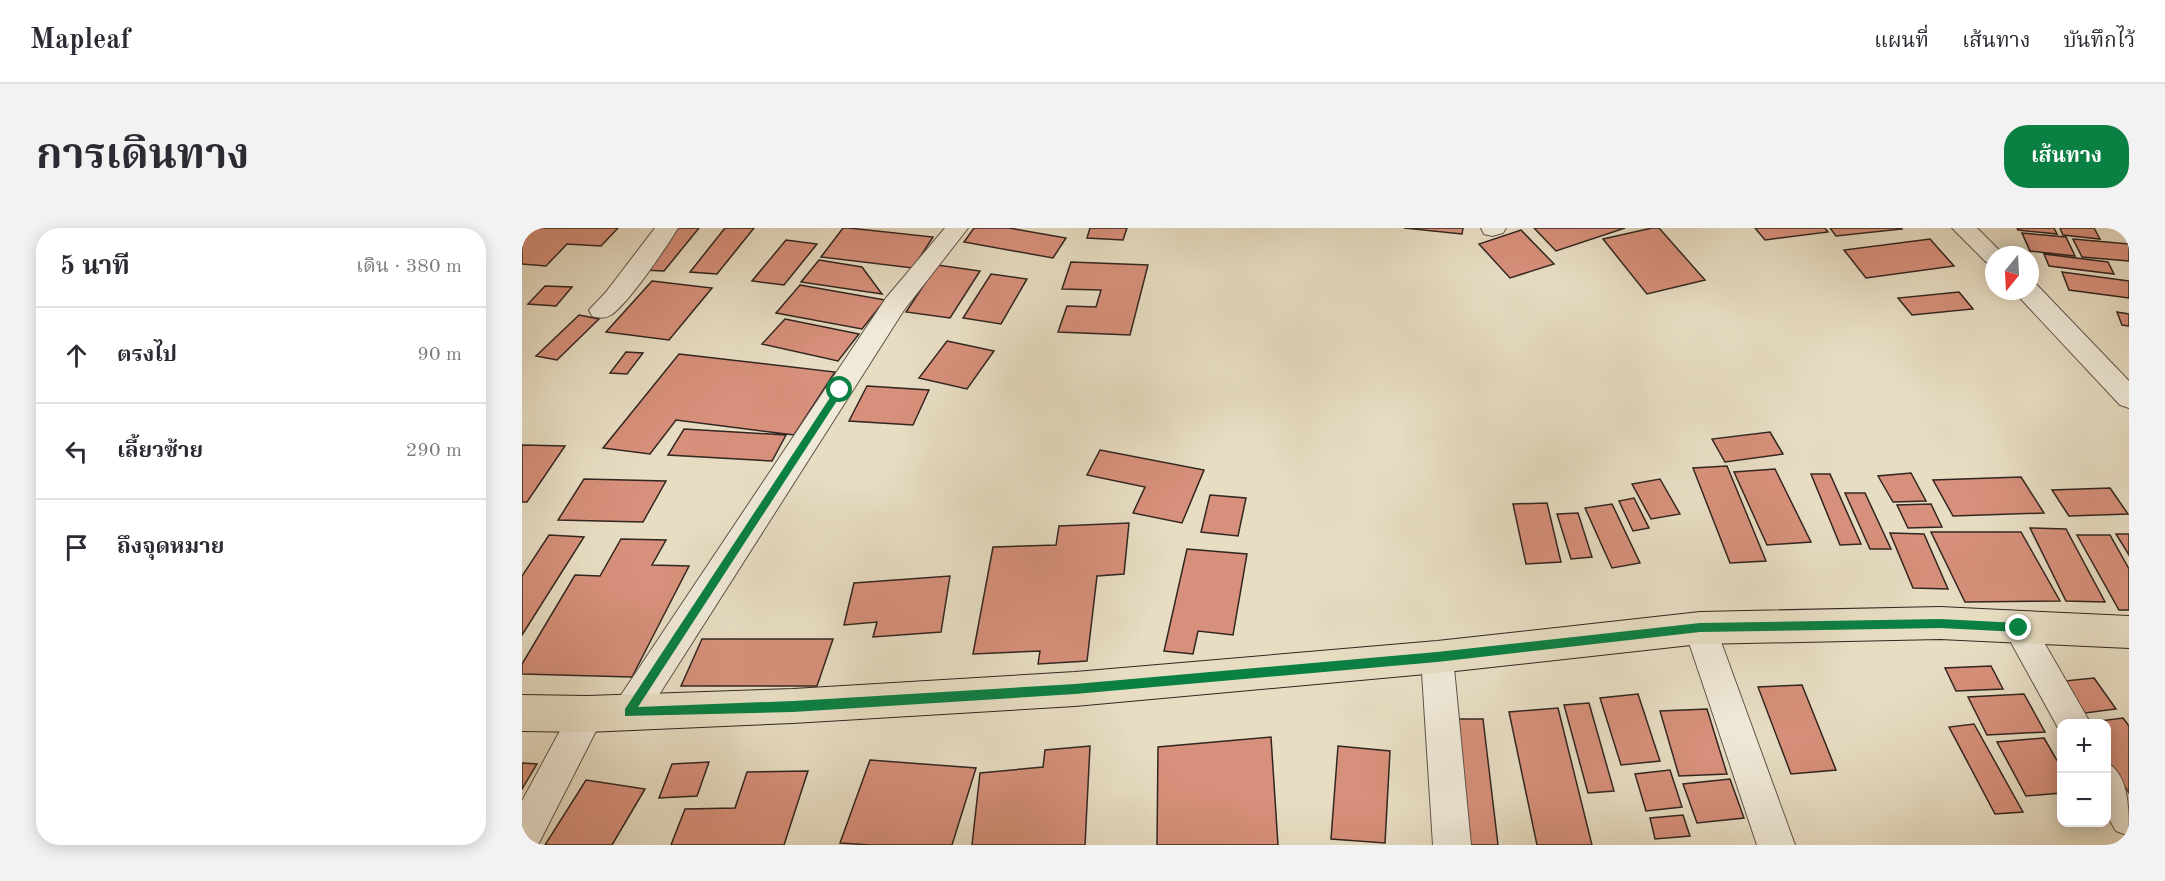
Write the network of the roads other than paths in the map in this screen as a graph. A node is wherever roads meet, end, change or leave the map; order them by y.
1 (667, 228) edge
2 (1963, 228) edge
3 (948, 229) edge
4 (1985, 249) edge
5 (2036, 300) edge
6 (601, 310) dead end
7 (2129, 398) edge
8 (1700, 628) junction
9 (2019, 628) junction
10 (2129, 632) edge
11 (1437, 657) junction
12 (628, 712) junction
13 (522, 713) edge
14 (587, 714) junction
15 (2072, 719) edge
16 (2111, 787) edge
17 (2129, 818) edge
18 (522, 838) edge
19 (1452, 845) edge
20 (1776, 845) edge

1 - 6 street
2 - 4 street
3 - 12 street
5 - 7 street
8 - 9 main road
8 - 11 main road
8 - 20 street
9 - 10 main road
9 - 15 street
11 - 12 main road
11 - 19 street
12 - 14 main road
13 - 14 main road
14 - 18 street
16 - 17 street

